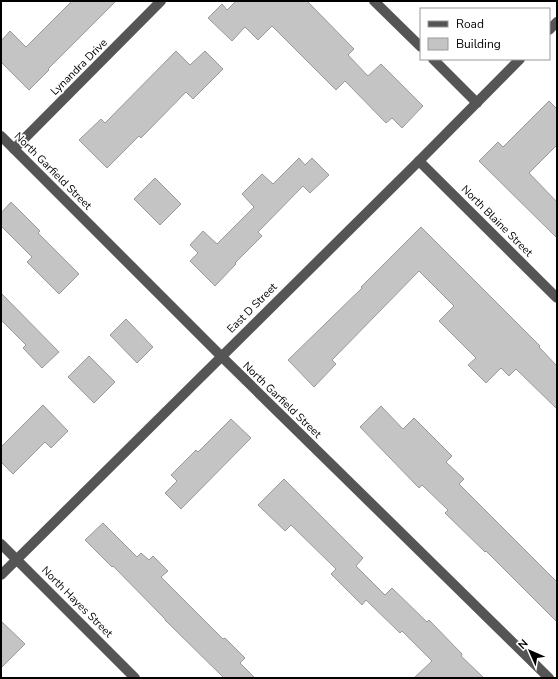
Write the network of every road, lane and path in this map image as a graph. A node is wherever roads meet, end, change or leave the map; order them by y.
1 (162, 1) edge
2 (374, 1) edge
3 (420, 46) edge
4 (434, 60) edge
5 (519, 60) edge
6 (477, 103) junction
7 (1, 136) edge
8 (14, 149) junction
9 (419, 161) junction
10 (557, 298) edge
11 (220, 356) junction
12 (1, 544) edge
13 (16, 559) junction
14 (1, 575) edge
15 (135, 678) edge
16 (549, 678) edge

1 - 8 street, Lynandra Drive
2 - 3 street
4 - 6 street
5 - 6 street, East D Street
6 - 9 street, East D Street
7 - 8 street, North Garfield Street
8 - 11 street, North Garfield Street
9 - 10 street, North Blaine Street
9 - 11 street, East D Street
11 - 13 street, East D Street
11 - 16 street, North Garfield Street
12 - 13 street, North Hayes Street
13 - 14 street, East D Street
13 - 15 street, North Hayes Street

